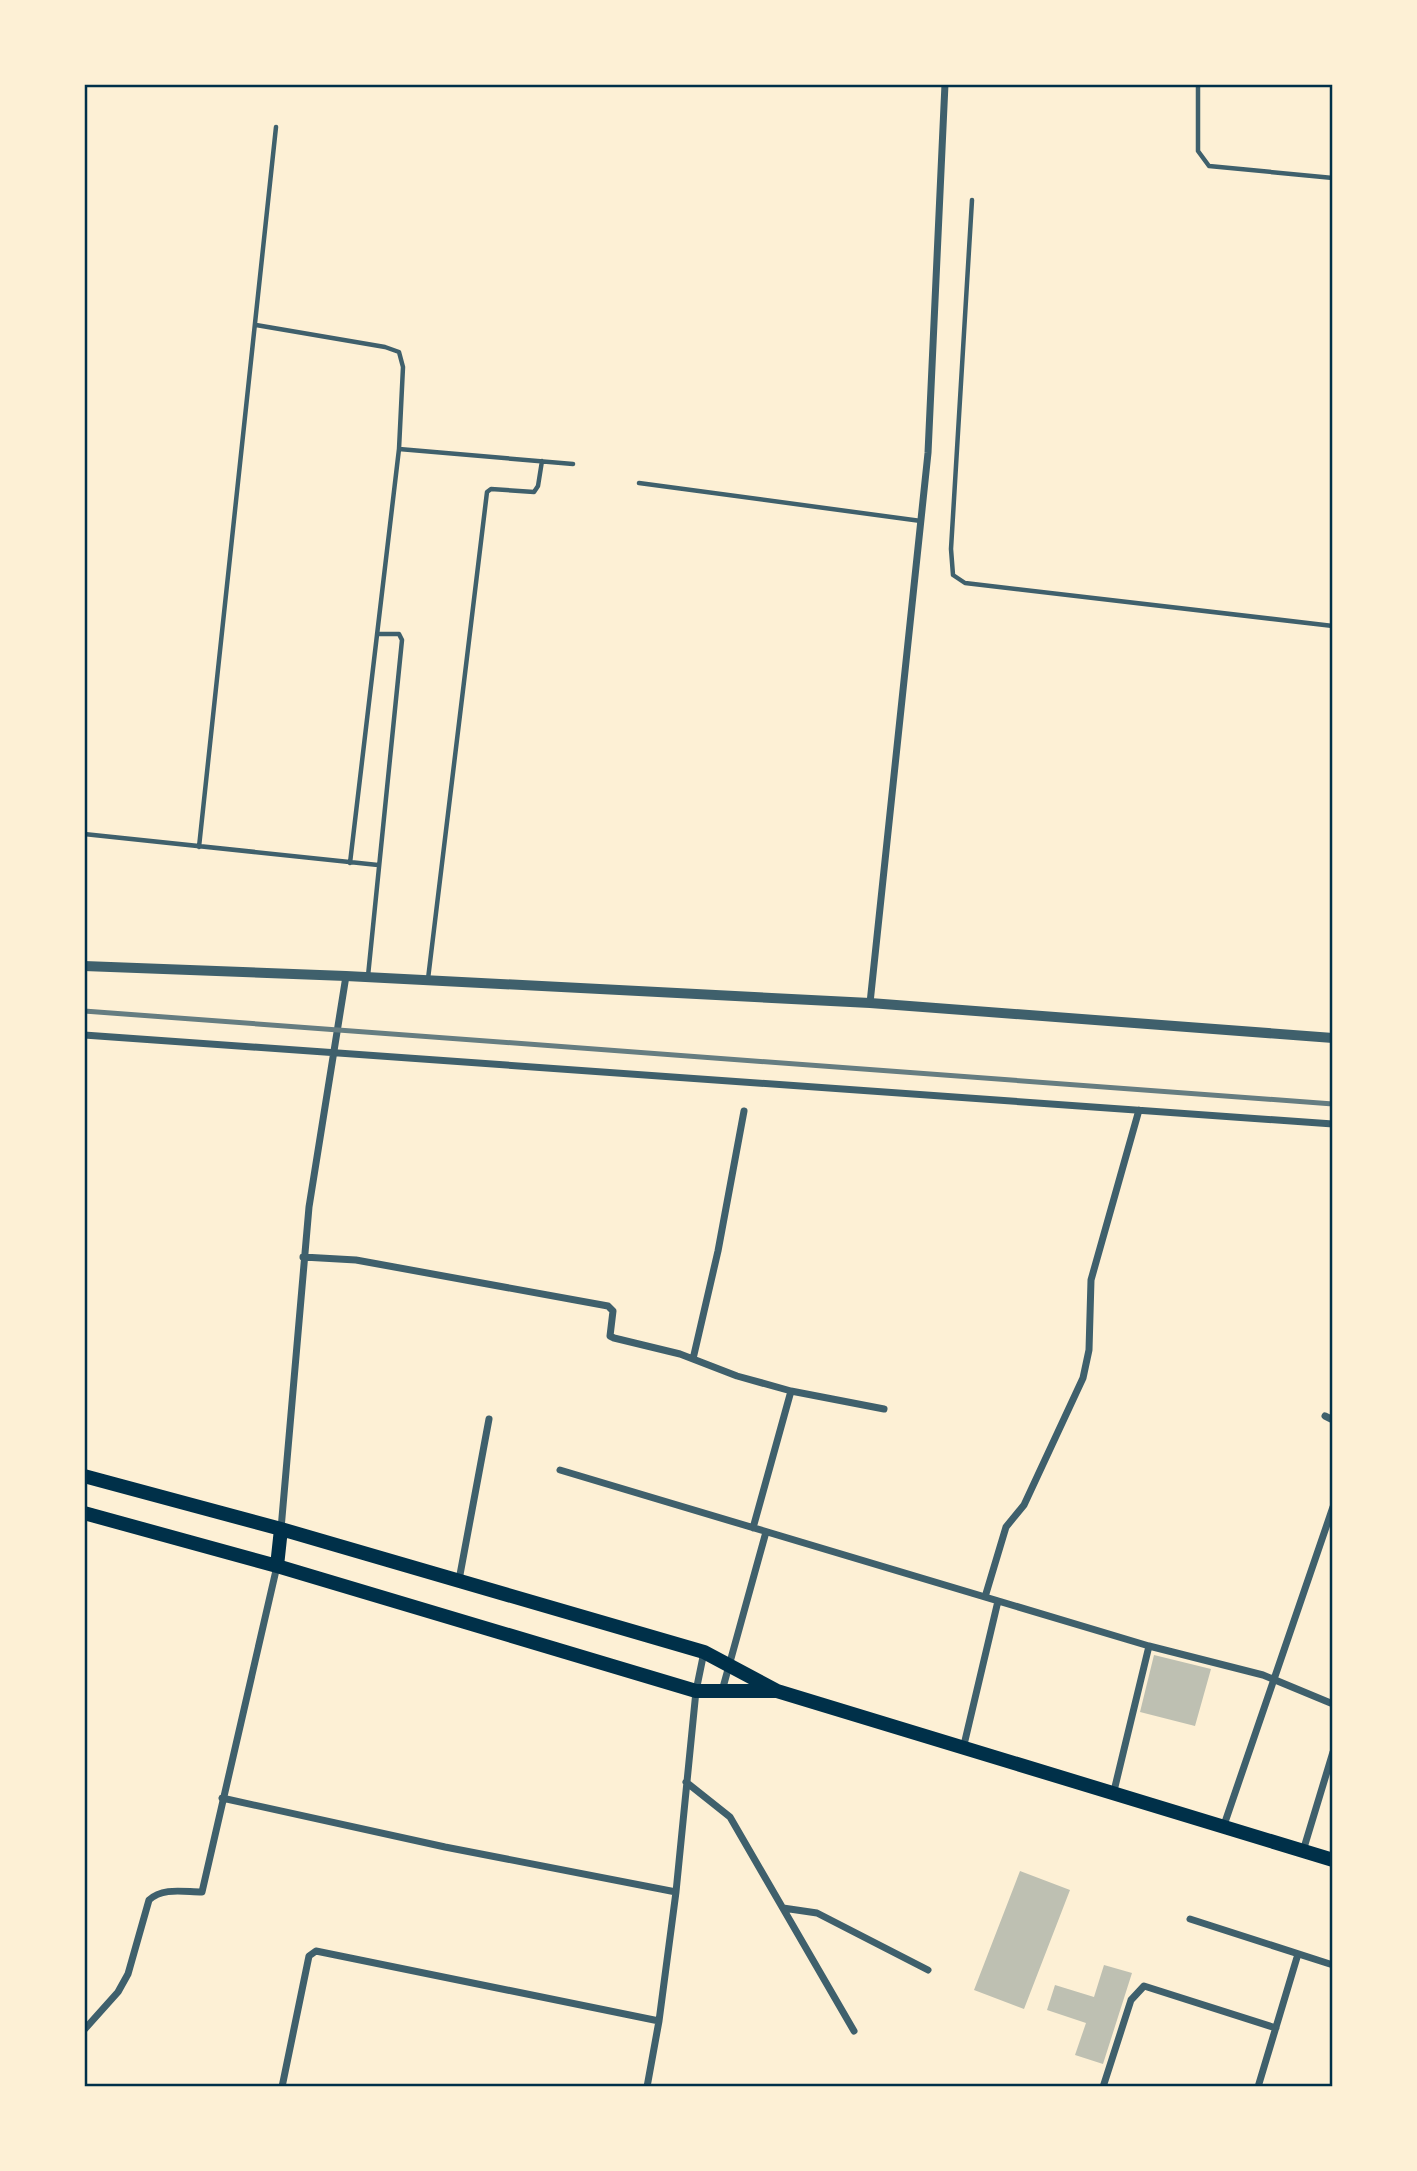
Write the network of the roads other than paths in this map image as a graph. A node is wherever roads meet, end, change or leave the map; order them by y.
1 (945, 84) edge
2 (1198, 84) edge
3 (276, 127) dead end
4 (1333, 178) edge
5 (972, 200) dead end
6 (255, 324) junction
7 (399, 449) junction
8 (542, 461) junction
9 (573, 464) dead end
10 (639, 484) dead end
11 (921, 521) junction
12 (1333, 626) edge
13 (377, 634) junction
14 (84, 834) edge
15 (199, 847) junction
16 (350, 863) junction
17 (378, 865) junction
18 (84, 967) edge
19 (346, 976) junction
20 (368, 977) junction
21 (428, 980) junction
22 (870, 1003) junction
23 (84, 1034) edge
24 (1333, 1038) edge
25 (334, 1052) junction
26 (1139, 1110) junction
27 (744, 1111) dead end
28 (1333, 1124) edge
29 (303, 1257) junction
30 (693, 1359) junction
31 (791, 1391) junction
32 (884, 1409) dead end
33 (489, 1419) dead end
34 (560, 1469) dead end
35 (84, 1476) edge
36 (1333, 1507) edge
37 (84, 1513) edge
38 (753, 1528) junction
39 (281, 1529) junction
40 (766, 1532) junction
41 (277, 1566) junction
42 (458, 1581) junction
43 (985, 1597) junction
44 (998, 1601) junction
45 (1149, 1646) junction
46 (704, 1652) junction
47 (730, 1666) junction
48 (1275, 1681) junction
49 (696, 1691) junction
50 (722, 1691) junction
51 (777, 1691) junction
52 (1333, 1704) edge
53 (963, 1749) junction
54 (1333, 1752) edge
55 (686, 1782) junction
56 (1113, 1795) junction
57 (222, 1798) junction
58 (1223, 1828) junction
59 (1303, 1851) junction
60 (1333, 1860) edge
61 (676, 1892) junction
62 (783, 1908) junction
63 (1190, 1919) dead end
64 (1298, 1954) junction
65 (1333, 1965) edge
66 (928, 1970) dead end
67 (659, 2021) junction
68 (1276, 2028) junction
69 (84, 2030) edge
70 (854, 2031) dead end
71 (282, 2087) edge
72 (647, 2087) edge
73 (1103, 2087) edge
74 (1258, 2087) edge

1 - 11 street
2 - 4 lane
3 - 6 lane
5 - 12 lane
6 - 7 lane
6 - 15 lane
7 - 8 lane
7 - 13 lane
8 - 9 lane
8 - 21 lane
10 - 11 lane
11 - 22 street
13 - 16 lane
13 - 17 lane
14 - 15 lane
15 - 16 lane
16 - 17 lane
17 - 20 lane
18 - 19 street
19 - 20 street
19 - 25 street
20 - 21 street
21 - 22 street
22 - 24 street
23 - 25 street
25 - 26 street
25 - 29 street
26 - 28 street
26 - 43 street
27 - 30 street
29 - 30 street
29 - 39 street
30 - 31 street
31 - 32 street
31 - 38 street
33 - 42 street
34 - 38 street
35 - 39 highway
36 - 48 street
37 - 41 highway
38 - 40 street
39 - 41 highway
39 - 42 highway
40 - 43 street
40 - 47 street
41 - 49 highway
41 - 57 street
42 - 46 highway
43 - 44 street
44 - 45 street
44 - 53 street
45 - 48 street
45 - 56 street
46 - 47 highway
46 - 49 street
47 - 50 street
47 - 51 highway
48 - 52 street
48 - 58 street
49 - 50 highway
49 - 55 street
50 - 51 highway
51 - 53 highway
53 - 56 highway
54 - 59 street
55 - 61 street
55 - 62 street
56 - 58 highway
57 - 61 street
57 - 69 street
58 - 59 highway
59 - 60 highway
61 - 67 street
62 - 66 street
62 - 70 street
63 - 64 street
64 - 65 street
64 - 68 street
67 - 71 street
67 - 72 street
68 - 73 street
68 - 74 street

